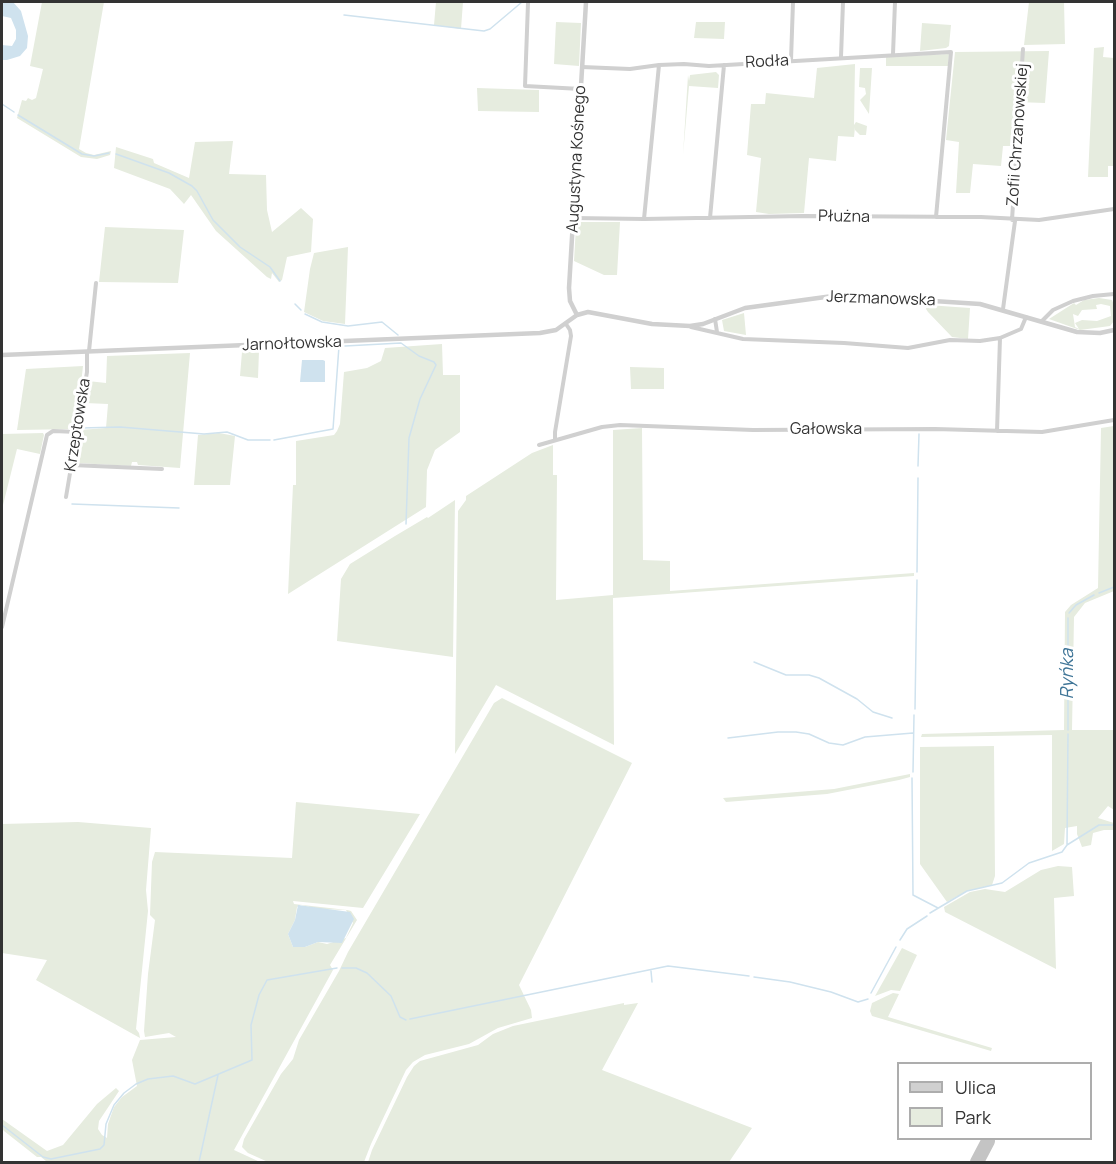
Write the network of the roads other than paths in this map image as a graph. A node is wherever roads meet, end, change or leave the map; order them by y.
1 (586, 2) edge
2 (794, 2) edge
3 (843, 2) edge
4 (895, 2) edge
5 (528, 3) dead end
6 (1023, 50) dead end
7 (893, 54) junction
8 (840, 57) junction
9 (791, 60) junction
10 (659, 65) junction
11 (724, 65) junction
12 (582, 67) junction
13 (581, 89) junction
14 (1114, 209) edge
15 (936, 217) junction
16 (573, 218) junction
17 (710, 218) junction
18 (644, 219) junction
19 (1013, 220) junction
20 (96, 283) dead end
21 (1114, 294) edge
22 (1003, 309) junction
23 (577, 315) junction
24 (1026, 316) junction
25 (715, 319) junction
26 (1042, 321) junction
27 (566, 324) junction
28 (690, 327) junction
29 (1114, 330) edge
30 (719, 332) junction
31 (1000, 338) junction
32 (88, 352) junction
33 (2, 356) edge
34 (1114, 420) edge
35 (997, 431) junction
36 (78, 432) junction
37 (555, 439) junction
38 (539, 445) dead end
39 (72, 465) junction
40 (162, 469) dead end
41 (66, 497) dead end
42 (2, 627) edge

1 - 12 street, Augustyna Kośnego
2 - 9 street
3 - 8 street
4 - 7 street
5 - 13 street
6 - 19 street, Zofii Chrzanowskiej
7 - 8 street, Rodła
7 - 15 street, Rodła
8 - 9 street, Rodła
9 - 11 street, Rodła
10 - 11 street, Rodła
10 - 12 street, Rodła
10 - 18 street
11 - 17 street
12 - 13 street, Augustyna Kośnego
13 - 16 street, Augustyna Kośnego
14 - 19 street, Płużna
15 - 17 street, Płużna
15 - 19 street, Płużna
16 - 18 street, Płużna
16 - 23 street, Augustyna Kośnego
17 - 18 street, Płużna
19 - 22 street, Zofii Chrzanowskiej
20 - 32 street, Krzeptowska
21 - 26 street
22 - 24 street, Jerzmanowska
22 - 25 street, Jerzmanowska
23 - 27 street, Jarnołtowska
23 - 28 street, Jerzmanowska
24 - 26 street, Jerzmanowska
24 - 31 street
25 - 28 street, Jerzmanowska
25 - 30 street
26 - 29 street, Jerzmanowska
27 - 32 street, Jarnołtowska
27 - 37 street
28 - 30 street
30 - 31 street
31 - 35 street
32 - 33 street, Jarnołtowska
32 - 36 street, Krzeptowska
34 - 35 street, Gałowska
35 - 37 street, Gałowska
36 - 39 street, Krzeptowska
36 - 42 street
37 - 38 street, Gałowska
39 - 40 street
39 - 41 street, Krzeptowska

